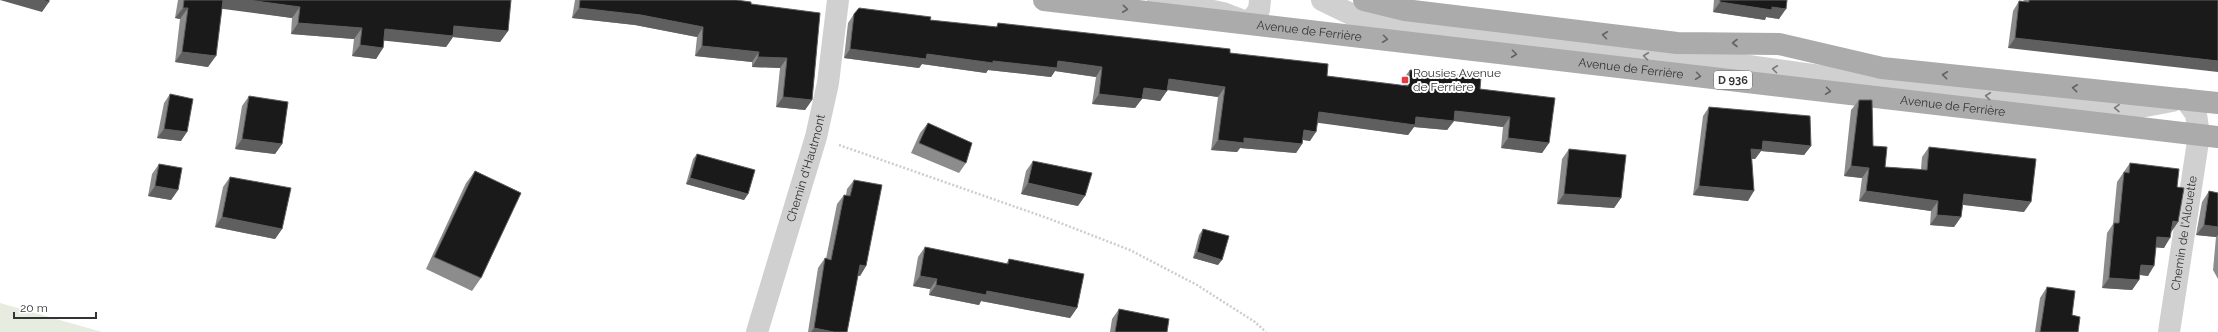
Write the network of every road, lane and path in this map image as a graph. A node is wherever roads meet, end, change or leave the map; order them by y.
1 (838, 0) edge
2 (1044, 0) edge
3 (1158, 0) edge
4 (1261, 0) edge
5 (1322, 0) edge
6 (1364, 0) edge
7 (1248, 23) junction
8 (1287, 28) junction
9 (2184, 99) junction
10 (2218, 104) edge
11 (2205, 132) edge
12 (816, 137) junction
13 (757, 332) edge
14 (1266, 332) edge
15 (2169, 332) edge

1 - 12 street, Chemin d'Hautmont
2 -> 7 main road, Avenue de Ferrière / D 936
3 - 7 street
4 - 7 street
4 - 8 street
9 -> 5 street
9 -> 6 main road
7 - 8 main road, Avenue de Ferrière / D 936
8 -> 11 main road, Avenue de Ferrière / D 936
9 - 10 main road
9 - 11 street
10 - 11 street
11 - 15 street, Chemin de l'Alouette
12 - 13 street, Chemin d'Hautmont
12 - 14 path

